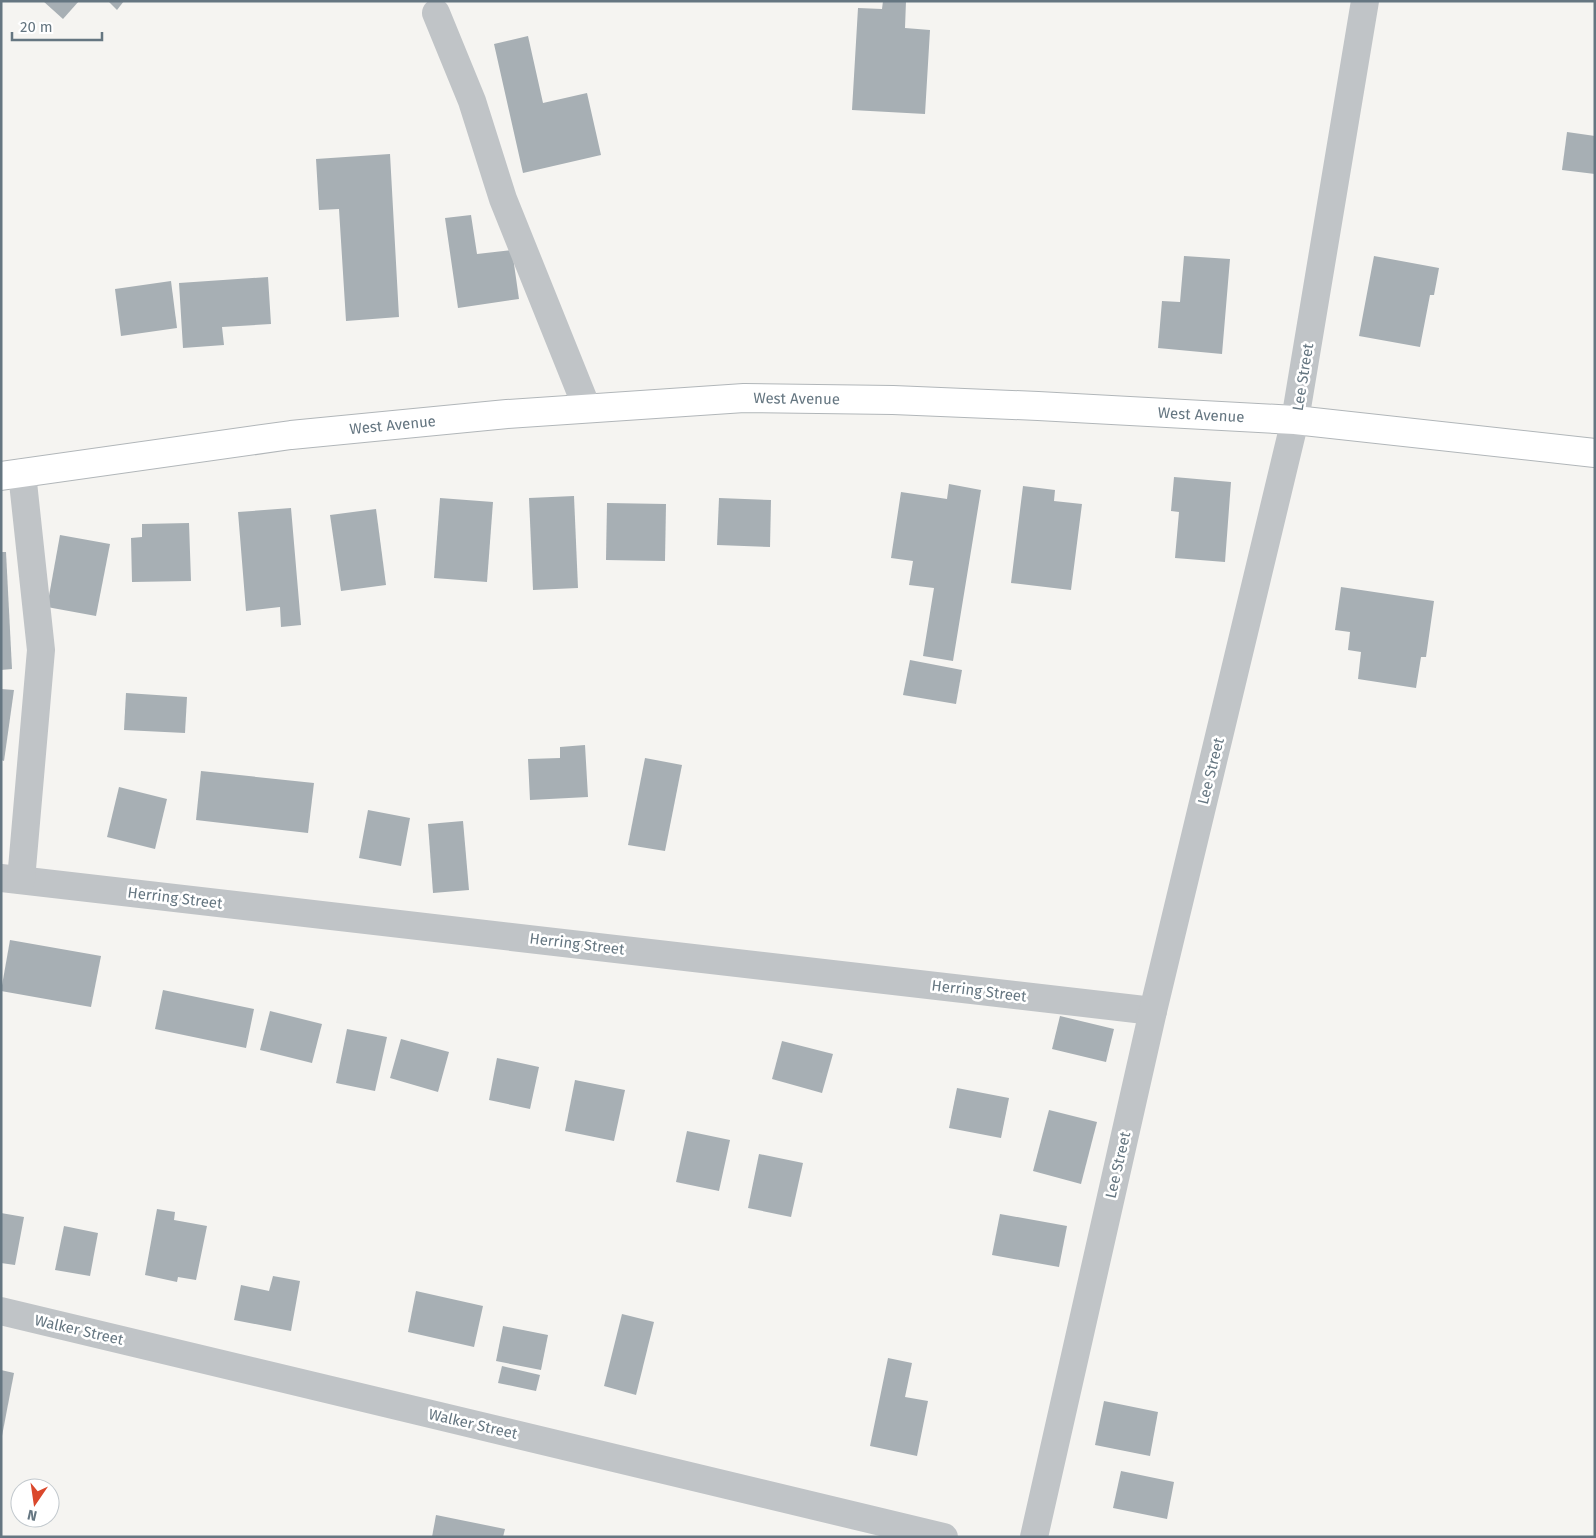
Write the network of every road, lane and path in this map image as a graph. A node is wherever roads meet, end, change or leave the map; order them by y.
1 (1365, 1) edge
2 (436, 13) dead end
3 (587, 408) junction
4 (1296, 420) junction
5 (1595, 453) edge
6 (11, 475) edge
7 (11, 879) edge
8 (1153, 1011) junction
9 (1, 1311) edge
10 (944, 1537) edge
11 (1034, 1537) edge

1 - 4 street, Lee Street
2 - 3 street
3 - 4 main road, West Avenue
3 - 6 main road, West Avenue
4 - 5 main road, West Avenue
4 - 8 street, Lee Street
6 - 7 street
7 - 8 street, Herring Street
8 - 11 street, Lee Street
9 - 10 street, Walker Street

